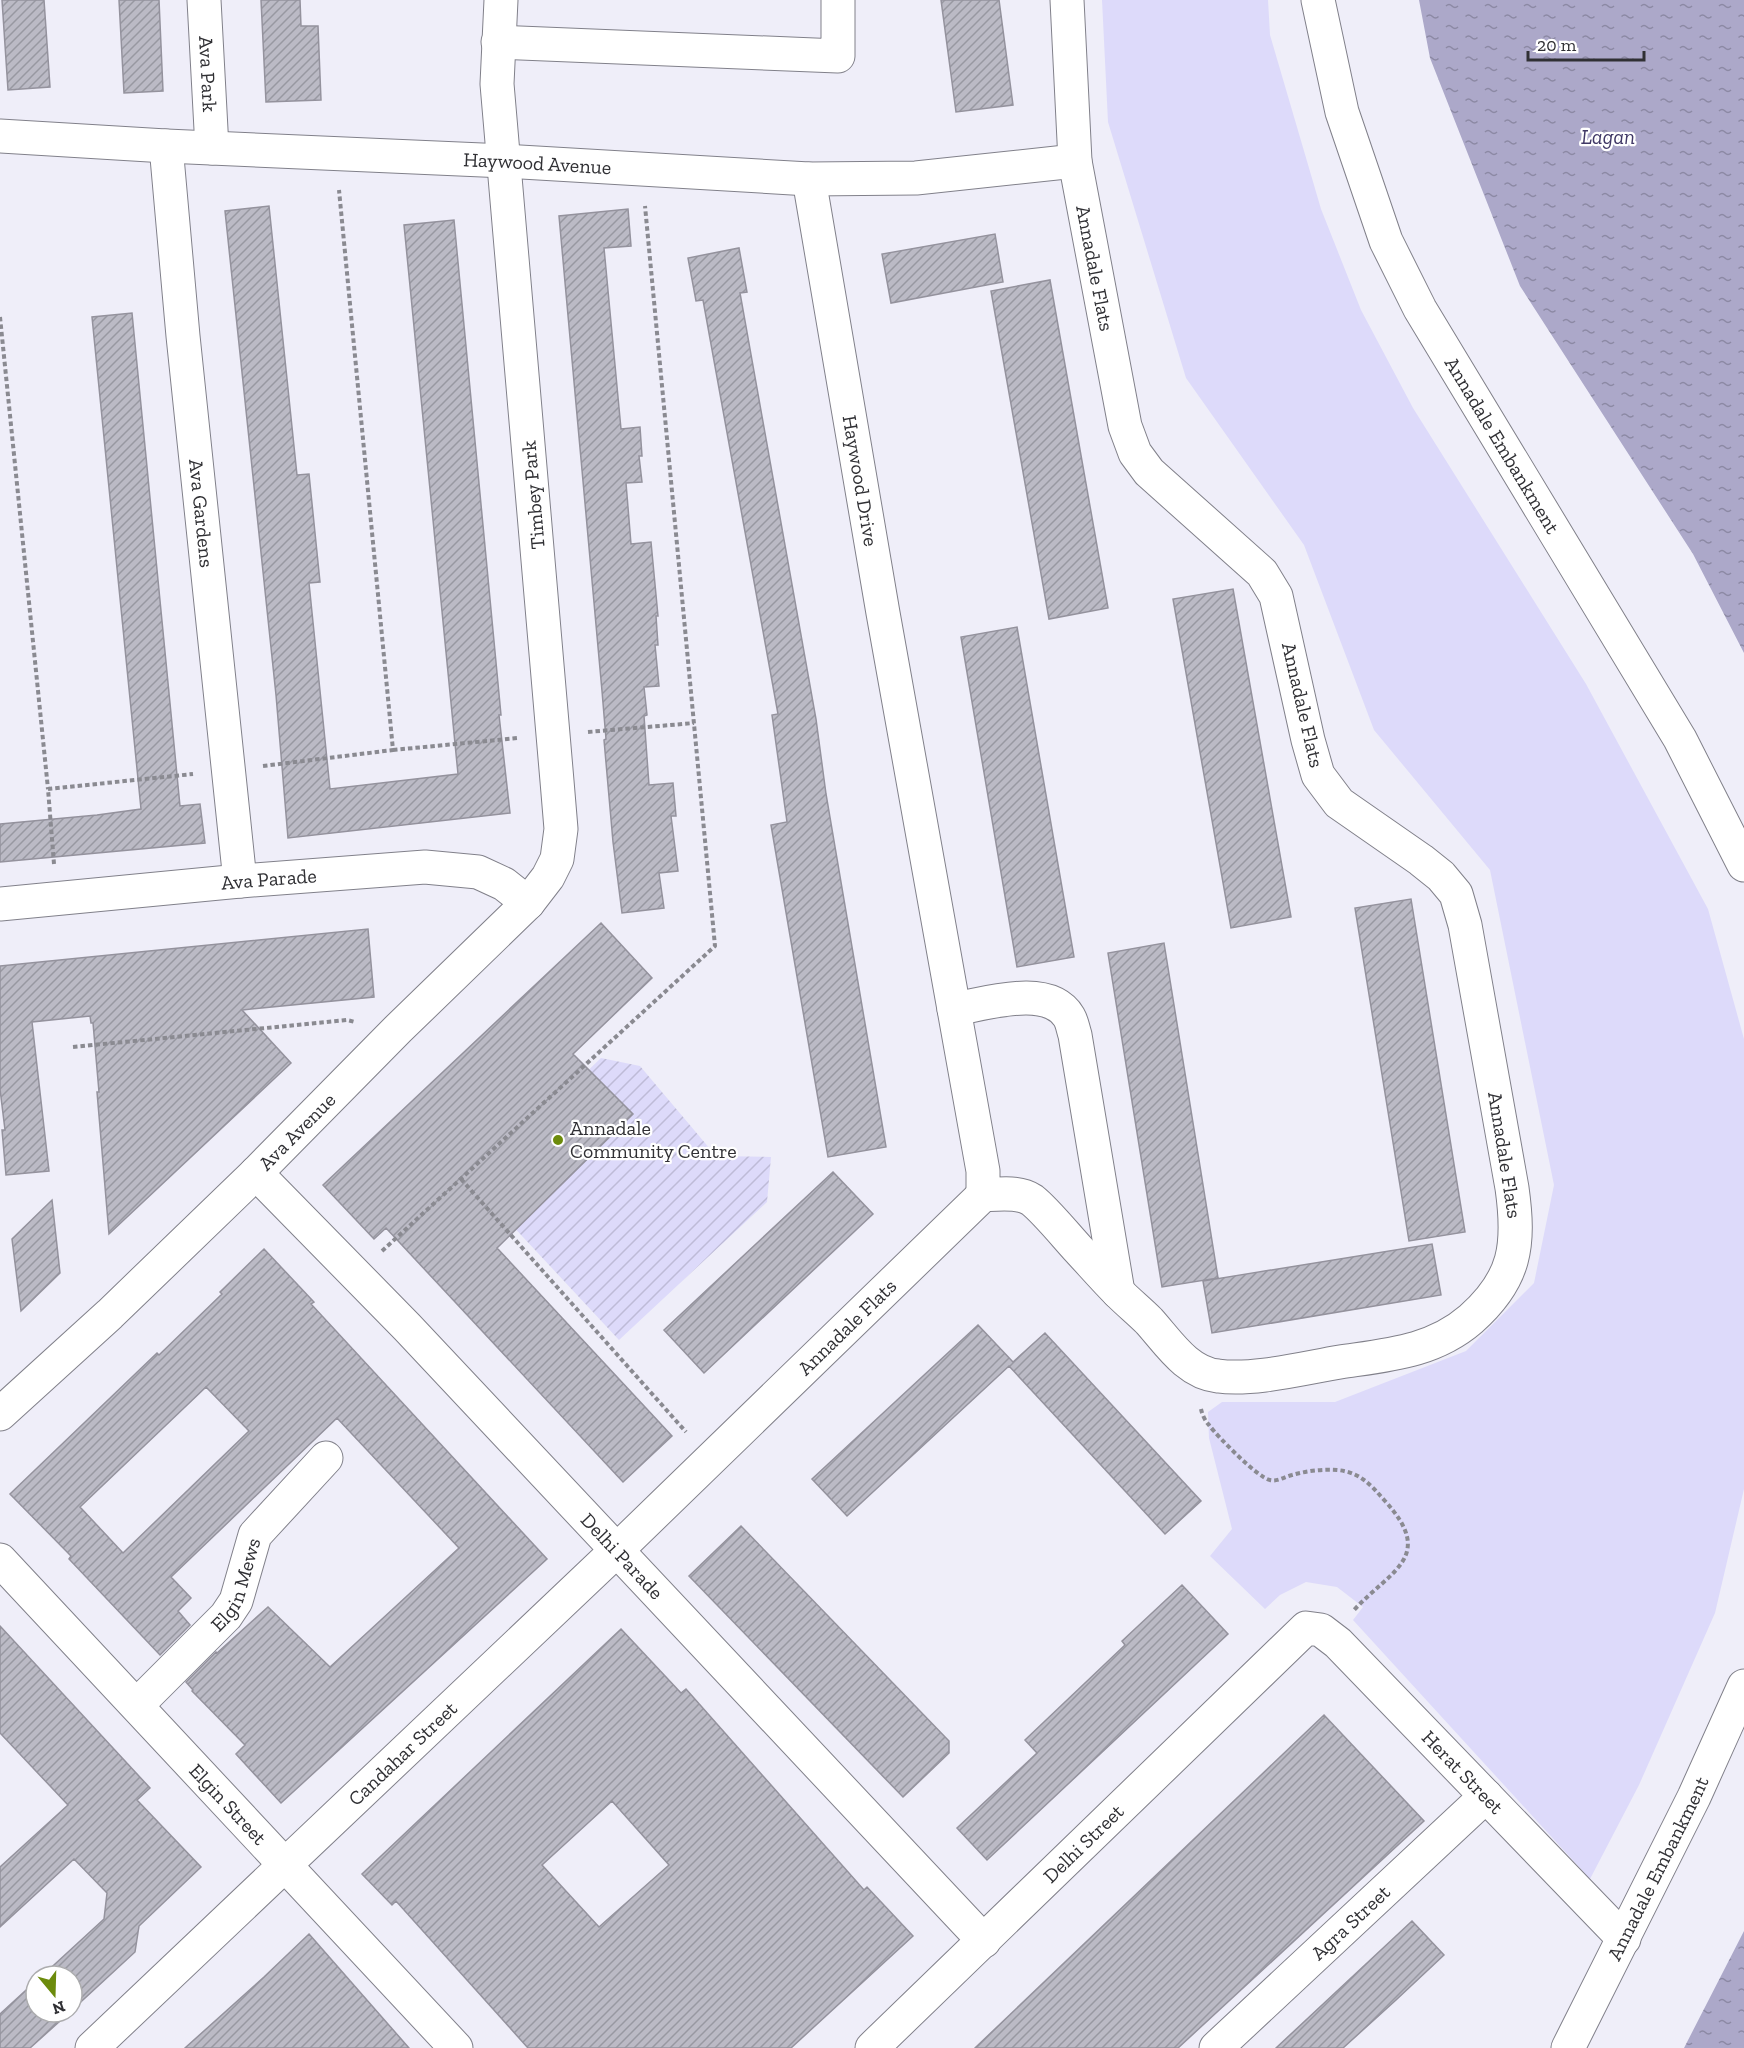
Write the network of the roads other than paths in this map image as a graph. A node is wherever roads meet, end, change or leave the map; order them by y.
1 (204, 0) edge
2 (501, 0) edge
3 (838, 0) edge
4 (1067, 0) edge
5 (1318, 0) edge
6 (498, 42) junction
7 (0, 136) edge
8 (166, 146) junction
9 (212, 148) junction
10 (505, 161) junction
11 (1075, 161) junction
12 (809, 178) junction
13 (561, 829) joint
14 (1744, 865) edge
15 (240, 882) junction
16 (528, 903) junction
17 (0, 904) edge
18 (954, 1009) junction
19 (256, 1173) junction
20 (983, 1195) junction
21 (1118, 1292) junction
22 (0, 1414) edge
23 (326, 1458) dead end
24 (711, 1459) joint
25 (617, 1550) junction
26 (0, 1560) edge
27 (1295, 1639) joint
28 (1744, 1686) edge
29 (137, 1705) junction
30 (1486, 1796) junction
31 (285, 1864) junction
32 (1624, 1940) junction
33 (984, 1941) junction
34 (92, 2048) edge
35 (456, 2048) edge
36 (872, 2048) edge
37 (1216, 2048) edge
38 (1568, 2048) edge

1 - 9 street, Ava Park
2 - 6 street, Timbey Park
3 - 6 street
4 - 11 street, Annadale Flats
5 - 14 street, Annadale Embankment
6 - 10 street, Timbey Park
7 - 8 street, Haywood Avenue
8 - 9 street, Haywood Avenue
8 - 15 street, Ava Gardens
9 - 10 street, Haywood Avenue
10 - 12 street, Haywood Avenue
10 - 13 street, Timbey Park
11 - 12 street, Haywood Avenue
11 - 21 street, Annadale Flats
12 - 18 street, Haywood Drive
13 - 16 street, Ava Avenue
15 - 16 street, Ava Parade
15 - 17 street, Ava Parade
16 - 19 street, Ava Avenue
18 - 20 street
18 - 21 street
19 - 22 street, Ava Avenue
19 - 25 street, Delhi Parade
20 - 21 street, Annadale Flats
20 - 24 street, Annadale Flats
23 - 29 street, Elgin Mews
24 - 25 street, Candahar Street
25 - 31 street, Candahar Street
25 - 33 street, Delhi Parade
26 - 29 street, Elgin Street
27 - 30 street, Herat Street
27 - 33 street, Delhi Street
28 - 32 street, Annadale Embankment
29 - 31 street, Elgin Street
30 - 32 street, Herat Street
30 - 37 street, Agra Street
31 - 34 street, Candahar Street
31 - 35 street, Elgin Street
32 - 38 street, Annadale Embankment
33 - 36 street, Delhi Street

